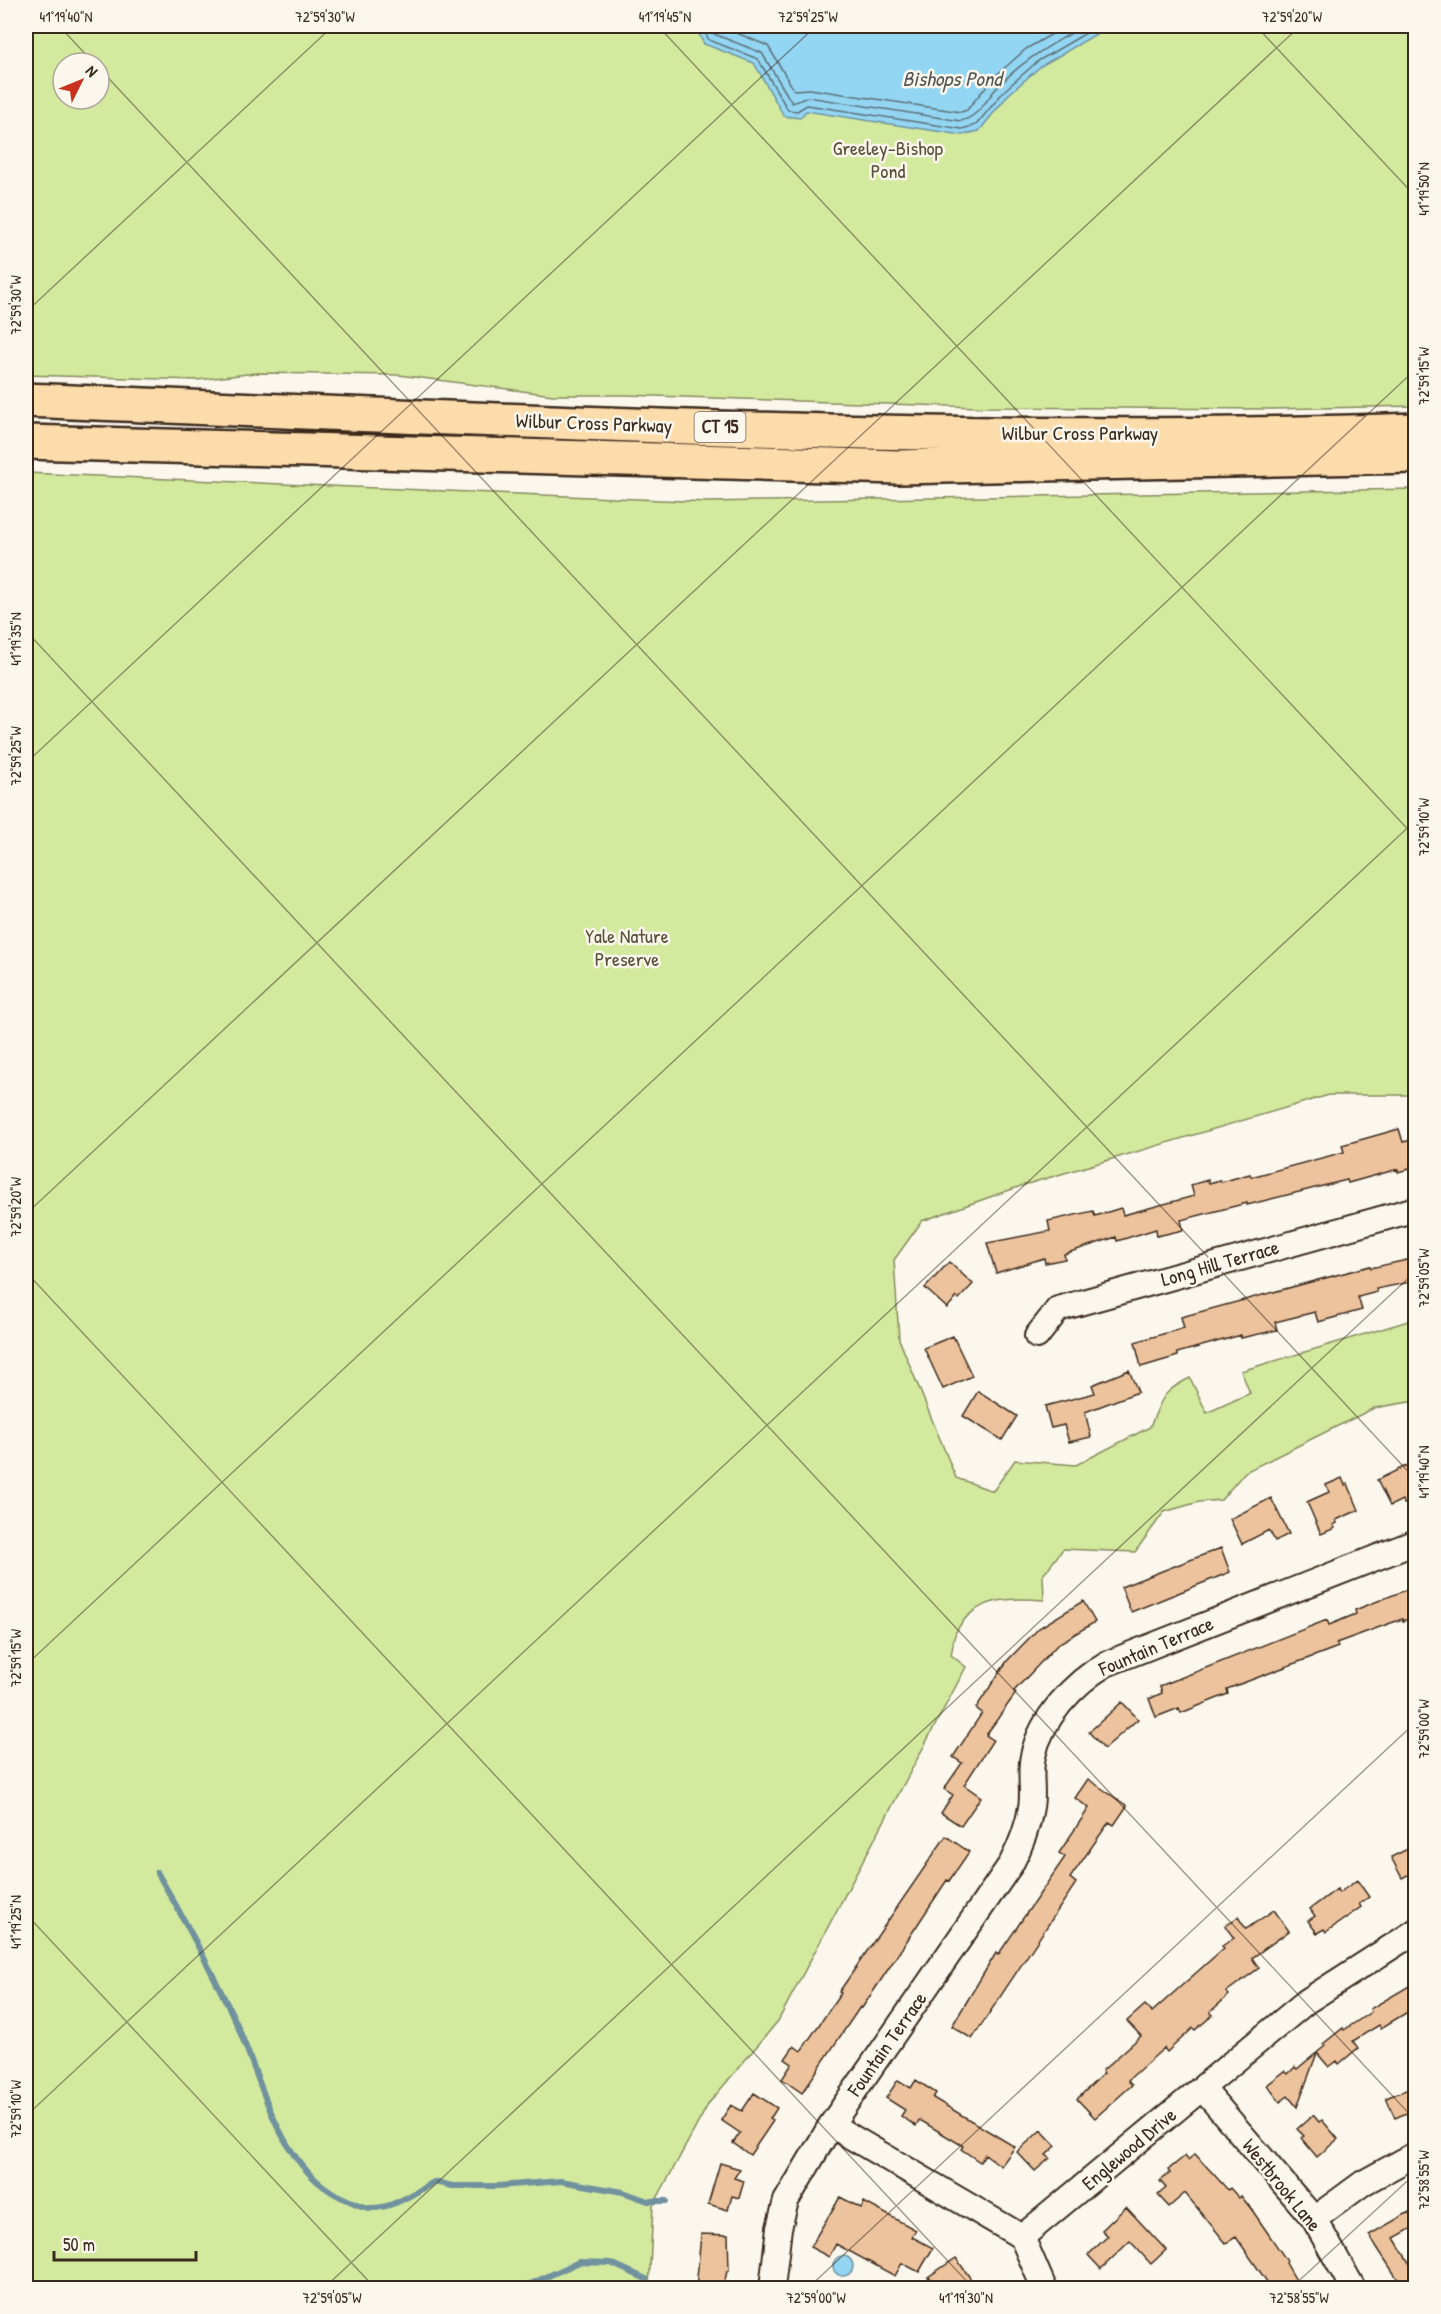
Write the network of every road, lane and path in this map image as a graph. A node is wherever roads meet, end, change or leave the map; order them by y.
1 (26, 400) edge
2 (1416, 430) edge
3 (26, 442) edge
4 (1416, 456) edge
5 (1416, 1209) edge
6 (1037, 1336) dead end
7 (1416, 1542) edge
8 (1416, 1931) edge
9 (1202, 2088) junction
10 (831, 2125) junction
11 (1416, 2154) edge
12 (1314, 2219) junction
13 (1022, 2237) junction
14 (772, 2289) edge
15 (1044, 2289) edge
16 (1353, 2289) edge

1 - 2 highway, Wilbur Cross Parkway / CT 15
3 - 4 highway, Wilbur Cross Parkway / CT 15
5 - 6 street, Long Hill Terrace
7 - 10 street, Fountain Terrace
8 - 9 street, Englewood Drive
9 - 12 street, Westbrook Lane
9 - 13 street, Englewood Drive
10 - 13 street
10 - 14 street, Fountain Terrace
11 - 12 street
12 - 16 street, Westbrook Lane
13 - 15 street

